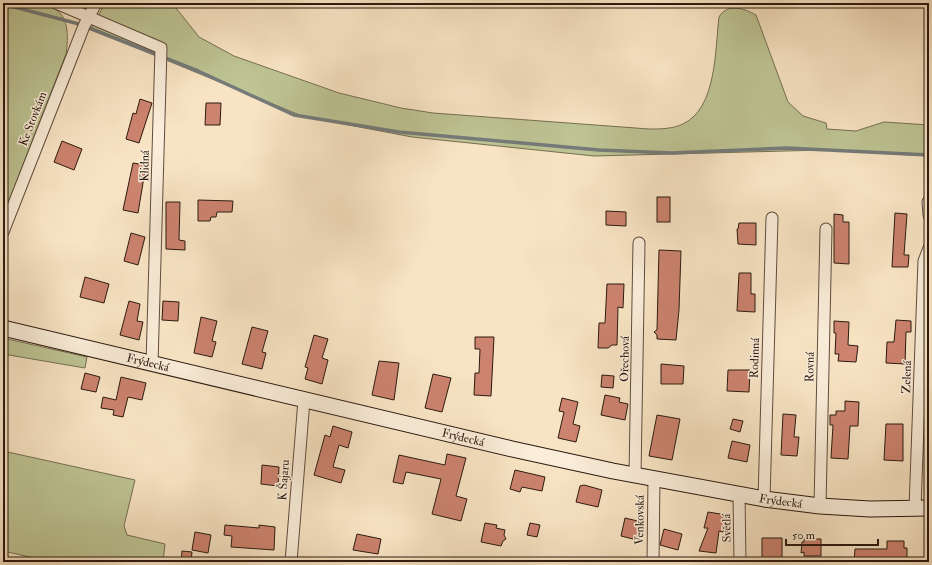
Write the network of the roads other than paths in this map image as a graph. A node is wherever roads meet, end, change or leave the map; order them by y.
1 (56, 3) edge
2 (96, 3) edge
3 (88, 16) junction
4 (928, 202) edge
5 (929, 215) edge
6 (772, 218) dead end
7 (826, 229) dead end
8 (3, 232) edge
9 (639, 243) dead end
10 (929, 248) edge
11 (3, 328) edge
12 (152, 364) junction
13 (304, 400) junction
14 (635, 475) junction
15 (654, 478) junction
16 (739, 494) junction
17 (764, 499) junction
18 (820, 506) junction
19 (922, 508) edge
20 (291, 562) edge
21 (653, 562) edge
22 (740, 562) edge

1 - 3 street
2 - 3 street, Ke Stovkám
3 - 8 street, Ke Stovkám
3 - 12 street, Klidná
4 - 5 street
6 - 17 street, Rodinná
7 - 18 street, Rovná
9 - 14 street, Ořechová
10 - 19 street, Zelená
11 - 12 main road, Frýdecká
12 - 13 main road, Frýdecká
13 - 14 main road, Frýdecká
13 - 20 street, K Šajaru
14 - 15 main road, Frýdecká
15 - 16 main road, Frýdecká
15 - 21 street, Venkovská
16 - 17 main road, Frýdecká
16 - 22 street, Světlá
17 - 18 main road, Frýdecká
18 - 19 main road, Frýdecká

